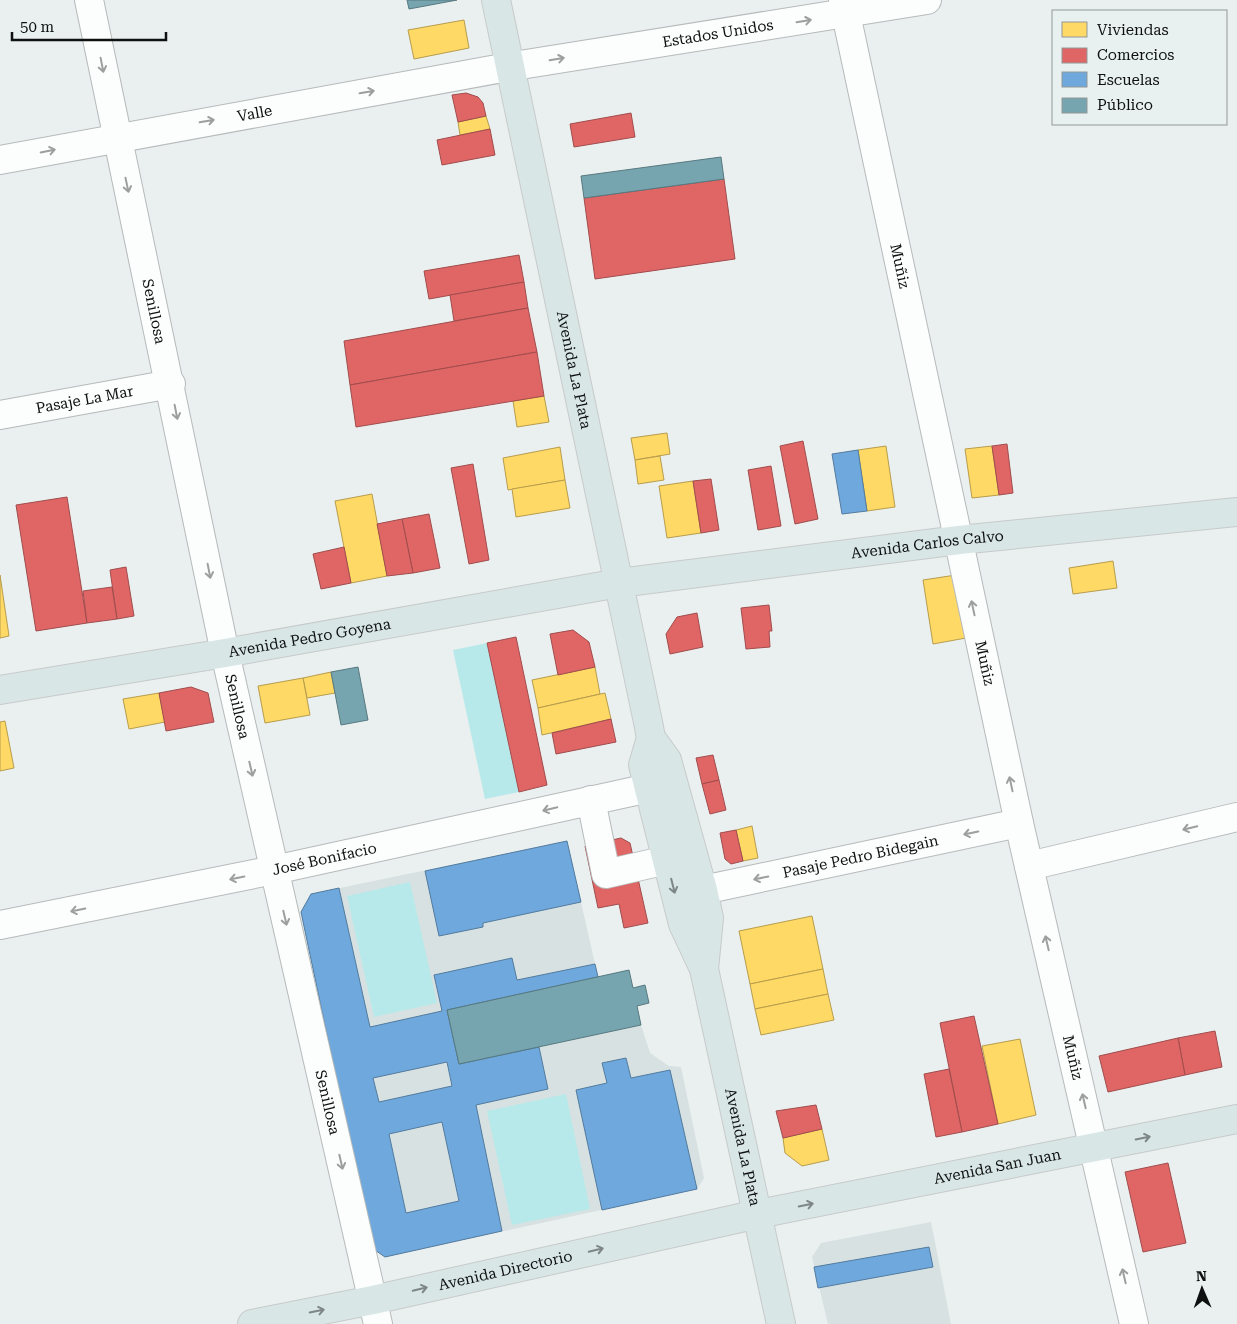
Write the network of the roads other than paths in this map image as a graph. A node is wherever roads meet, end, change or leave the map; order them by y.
1 (89, 0) edge
2 (496, 0) edge
3 (927, 0) edge
4 (845, 7) edge
5 (508, 67) junction
6 (117, 137) junction
7 (0, 160) edge
8 (171, 384) junction
9 (0, 415) edge
10 (1237, 512) edge
11 (959, 540) junction
12 (619, 583) junction
13 (225, 653) junction
14 (0, 690) edge
15 (651, 738) junction
16 (649, 788) junction
17 (591, 800) junction
18 (1237, 817) edge
19 (1019, 822) junction
20 (667, 860) junction
21 (1029, 866) junction
22 (274, 870) junction
23 (700, 879) junction
24 (0, 925) edge
25 (704, 969) junction
26 (1237, 1118) edge
27 (1095, 1148) junction
28 (758, 1214) junction
29 (375, 1312) edge
30 (252, 1324) edge
31 (781, 1324) edge
32 (1134, 1324) edge

1 -> 6 street, Senillosa
2 - 5 main road, Avenida La Plata
3 - 4 street, Estados Unidos
5 -> 4 street, Estados Unidos
4 - 11 street, Muñiz
6 -> 5 street, Valle
5 - 12 main road, Avenida La Plata
7 -> 6 street, Valle
6 -> 8 street, Senillosa
8 - 9 street, Pasaje La Mar
8 -> 13 street, Senillosa
10 - 11 main road, Avenida Carlos Calvo
11 - 12 main road, Avenida Carlos Calvo
19 -> 11 street, Muñiz
12 - 13 main road, Avenida Pedro Goyena
12 - 15 main road, Avenida La Plata
13 - 14 main road, Avenida Pedro Goyena
13 -> 22 street, Senillosa
15 - 16 main road, Avenida La Plata
15 - 23 main road, Avenida La Plata
16 - 17 street, José Bonifacio
16 - 20 main road, Avenida La Plata
16 - 23 main road
17 - 20 street
17 -> 22 street, José Bonifacio
18 -> 21 street
19 - 21 street, Muñiz
19 -> 23 street, Pasaje Pedro Bidegain
20 -> 25 main road, Avenida La Plata
27 -> 21 street, Muñiz
22 -> 24 street, José Bonifacio
22 -> 29 street, Senillosa
23 - 25 main road, Avenida La Plata
25 - 28 main road, Avenida La Plata
27 -> 26 main road, Avenida San Juan
28 -> 27 main road, Avenida San Juan
32 -> 27 street, Muñiz
29 -> 28 main road, Avenida Directorio
28 - 31 main road, Avenida La Plata
30 -> 29 main road, Avenida Directorio

